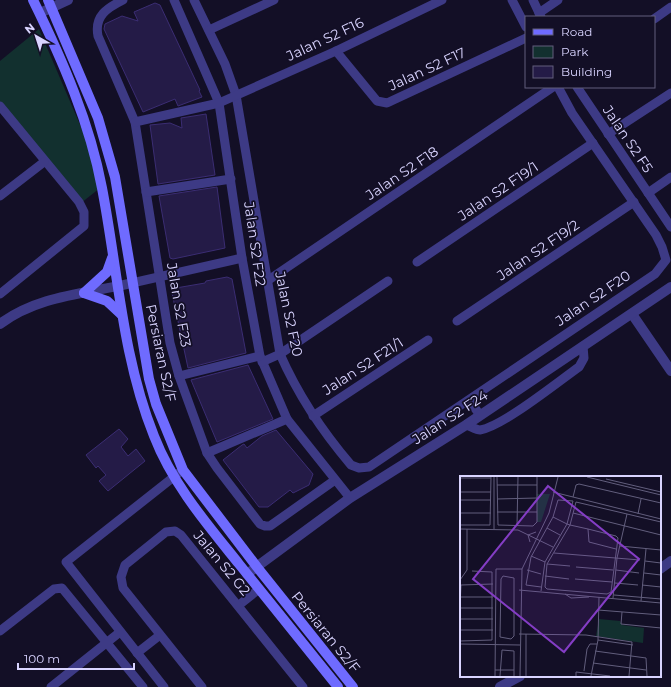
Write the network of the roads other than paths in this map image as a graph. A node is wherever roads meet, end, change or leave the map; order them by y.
1 (34, 0) edge
2 (68, 0) edge
3 (124, 0) edge
4 (174, 0) edge
5 (194, 0) edge
6 (274, 0) edge
7 (442, 0) edge
8 (512, 0) edge
9 (533, 0) edge
10 (558, 0) edge
11 (50, 4) edge
12 (671, 7) edge
13 (40, 13) junction
14 (540, 15) edge
15 (655, 18) edge
16 (525, 25) edge
17 (210, 30) junction
18 (525, 38) edge
19 (336, 51) junction
20 (552, 88) edge
21 (559, 88) edge
22 (578, 88) edge
23 (671, 92) edge
24 (236, 95) junction
25 (219, 103) junction
26 (0, 106) edge
27 (136, 122) junction
28 (608, 134) junction
29 (593, 143) junction
30 (44, 162) junction
31 (671, 177) edge
32 (231, 179) junction
33 (146, 192) junction
34 (648, 193) junction
35 (0, 196) edge
36 (634, 202) junction
37 (671, 227) edge
38 (112, 254) junction
39 (242, 258) junction
40 (417, 262) dead end
41 (159, 276) junction
42 (267, 281) junction
43 (388, 281) dead end
44 (132, 283) junction
45 (118, 286) junction
46 (671, 287) edge
47 (2, 290) edge
48 (84, 293) junction
49 (632, 314) junction
50 (122, 315) junction
51 (457, 321) dead end
52 (0, 324) edge
53 (428, 340) dead end
54 (583, 346) junction
55 (280, 354) junction
56 (261, 359) junction
57 (671, 371) edge
58 (179, 376) junction
59 (469, 400) junction
60 (480, 415) junction
61 (313, 416) junction
62 (287, 419) junction
63 (466, 425) junction
64 (207, 453) junction
65 (183, 470) junction
66 (174, 477) junction
67 (335, 480) junction
68 (350, 498) junction
69 (671, 561) edge
70 (256, 567) junction
71 (661, 568) edge
72 (247, 574) junction
73 (259, 589) junction
74 (239, 606) junction
75 (0, 632) edge
76 (120, 632) junction
77 (160, 635) junction
78 (107, 642) junction
79 (137, 653) junction
80 (519, 677) edge
81 (520, 677) edge
82 (51, 687) edge
83 (143, 687) edge
84 (164, 687) edge
85 (202, 687) edge
86 (303, 687) edge
87 (338, 687) edge
88 (353, 687) edge
89 (500, 687) edge
90 (512, 687) edge

1 - 13 main road, Persiaran S2/F
2 - 11 street
3 - 27 street, Jalan S2 F23
4 - 25 street, Jalan S2 F22
5 - 17 street, Jalan S2 F20
6 - 17 street
7 - 19 street, Jalan S2 F16
8 - 16 street
9 - 14 street
10 - 14 street
11 - 13 street
11 - 44 main road, Persiaran S2/F
12 - 15 street
13 - 38 main road, Persiaran S2/F
17 - 24 street, Jalan S2 F20
18 - 19 street, Jalan S2 F17
19 - 24 street, Jalan S2 F16
20 - 42 street, Jalan S2 F18
21 - 29 street
22 - 28 street, Jalan S2 F5
23 - 28 street
24 - 25 street, Jalan S2 F16
24 - 42 street, Jalan S2 F20
25 - 27 street, Jalan S2 F16
25 - 32 street, Jalan S2 F22
26 - 30 street
27 - 33 street, Jalan S2 F23
28 - 34 street, Jalan S2 F5
29 - 36 street
29 - 40 street, Jalan S2 F19/1
30 - 35 street
30 - 47 street
31 - 34 street
32 - 33 street
32 - 39 street, Jalan S2 F22
33 - 41 street, Jalan S2 F23
34 - 37 street, Jalan S2 F5
36 - 51 street, Jalan S2 F19/2
36 - 59 street, Jalan S2 F20
38 - 45 main road, Persiaran S2/F
38 - 48 main road
39 - 41 street
39 - 56 street, Jalan S2 F22
41 - 44 street
41 - 58 street, Jalan S2 F23
42 - 55 street, Jalan S2 F20
43 - 55 street
44 - 45 street
44 - 65 main road, Persiaran S2/F
45 - 48 street
45 - 50 main road, Persiaran S2/F
46 - 49 street, Jalan S2 F24
48 - 50 main road
48 - 52 street
49 - 54 street, Jalan S2 F24
49 - 57 street
50 - 66 main road, Persiaran S2/F
53 - 61 street, Jalan S2 F21/1
54 - 60 street, Jalan S2 F24
54 - 63 street
55 - 56 street
55 - 61 street, Jalan S2 F20
56 - 58 street
56 - 62 street, Jalan S2 F22
58 - 64 street, Jalan S2 F23
59 - 60 street
59 - 61 street, Jalan S2 F20
60 - 63 street, Jalan S2 F24
62 - 64 street
62 - 67 street, Jalan S2 F22
63 - 68 street, Jalan S2 F24
64 - 67 street, Jalan S2 F23
65 - 66 street
65 - 70 main road, Persiaran S2/F
66 - 72 main road, Persiaran S2/F
66 - 76 street
67 - 68 street, Jalan S2 F22
68 - 70 street, Jalan S2 F24
69 - 71 street
70 - 72 street, Jalan S2 F24
70 - 88 main road, Persiaran S2/F
72 - 73 main road, Persiaran S2/F
73 - 74 street
73 - 87 main road, Persiaran S2/F
74 - 77 street, Jalan S2 G2
74 - 86 street, Jalan S2 G2
75 - 78 street
76 - 78 street
76 - 79 street
77 - 79 street
77 - 85 street, Jalan S2 G2
78 - 82 street
78 - 83 street
79 - 84 street
80 - 89 street
81 - 90 street

